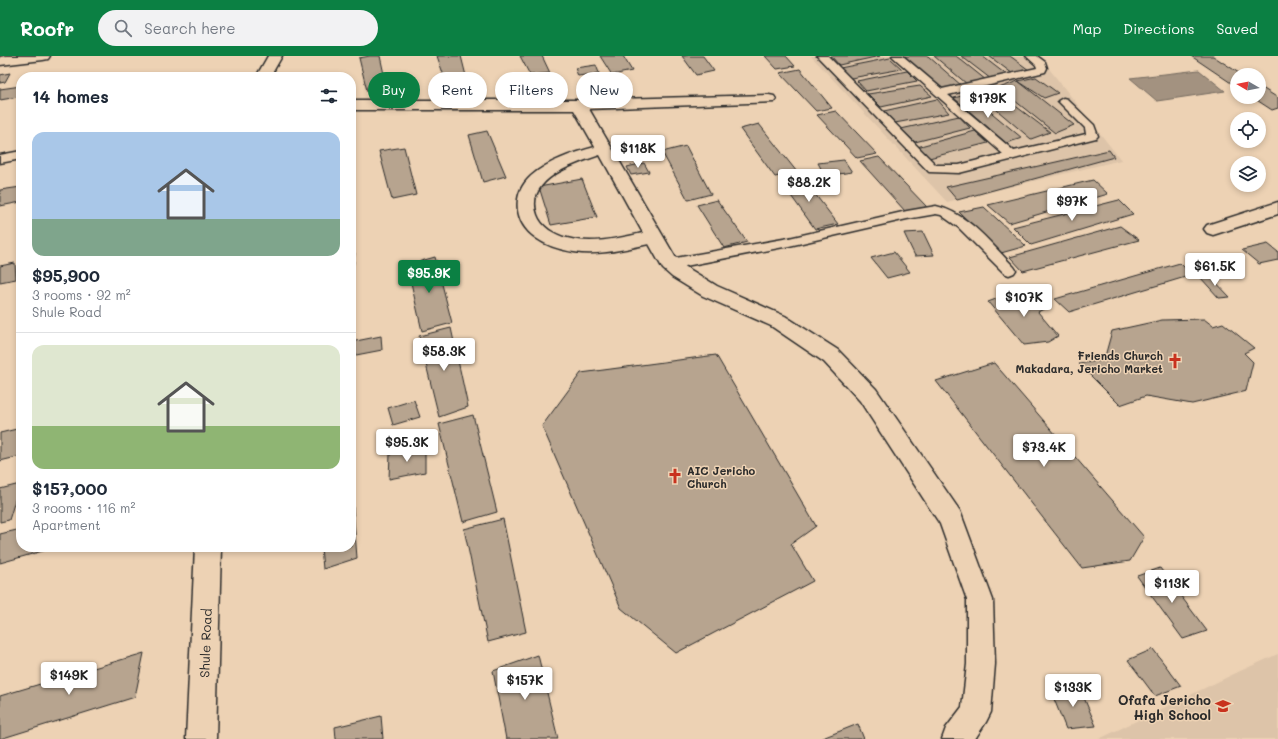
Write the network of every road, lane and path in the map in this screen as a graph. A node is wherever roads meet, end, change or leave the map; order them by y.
1 (42, 56) edge
2 (275, 56) edge
3 (822, 56) edge
4 (897, 56) edge
5 (1031, 56) edge
6 (0, 62) edge
7 (266, 72) edge
8 (941, 93) junction
9 (769, 99) dead end
10 (1062, 101) dead end
11 (633, 103) edge
12 (356, 105) edge
13 (576, 105) edge
14 (581, 108) edge
15 (604, 149) junction
16 (1012, 155) junction
17 (16, 156) edge
18 (0, 158) edge
19 (1278, 208) edge
20 (1213, 229) dead end
21 (654, 237) junction
22 (670, 264) junction
23 (1009, 270) dead end
24 (208, 552) edge
25 (201, 739) edge
26 (957, 739) edge

1 - 6 street
2 - 7 street
3 - 16 lane
4 - 8 lane
5 - 8 lane
8 - 16 lane
9 - 11 street
10 - 16 lane
12 - 13 street
14 - 15 street
15 - 21 street
15 - 21 street
17 - 18 lane
19 - 20 street
21 - 22 street
22 - 23 lane
22 - 26 street
24 - 25 street, Shule Road

